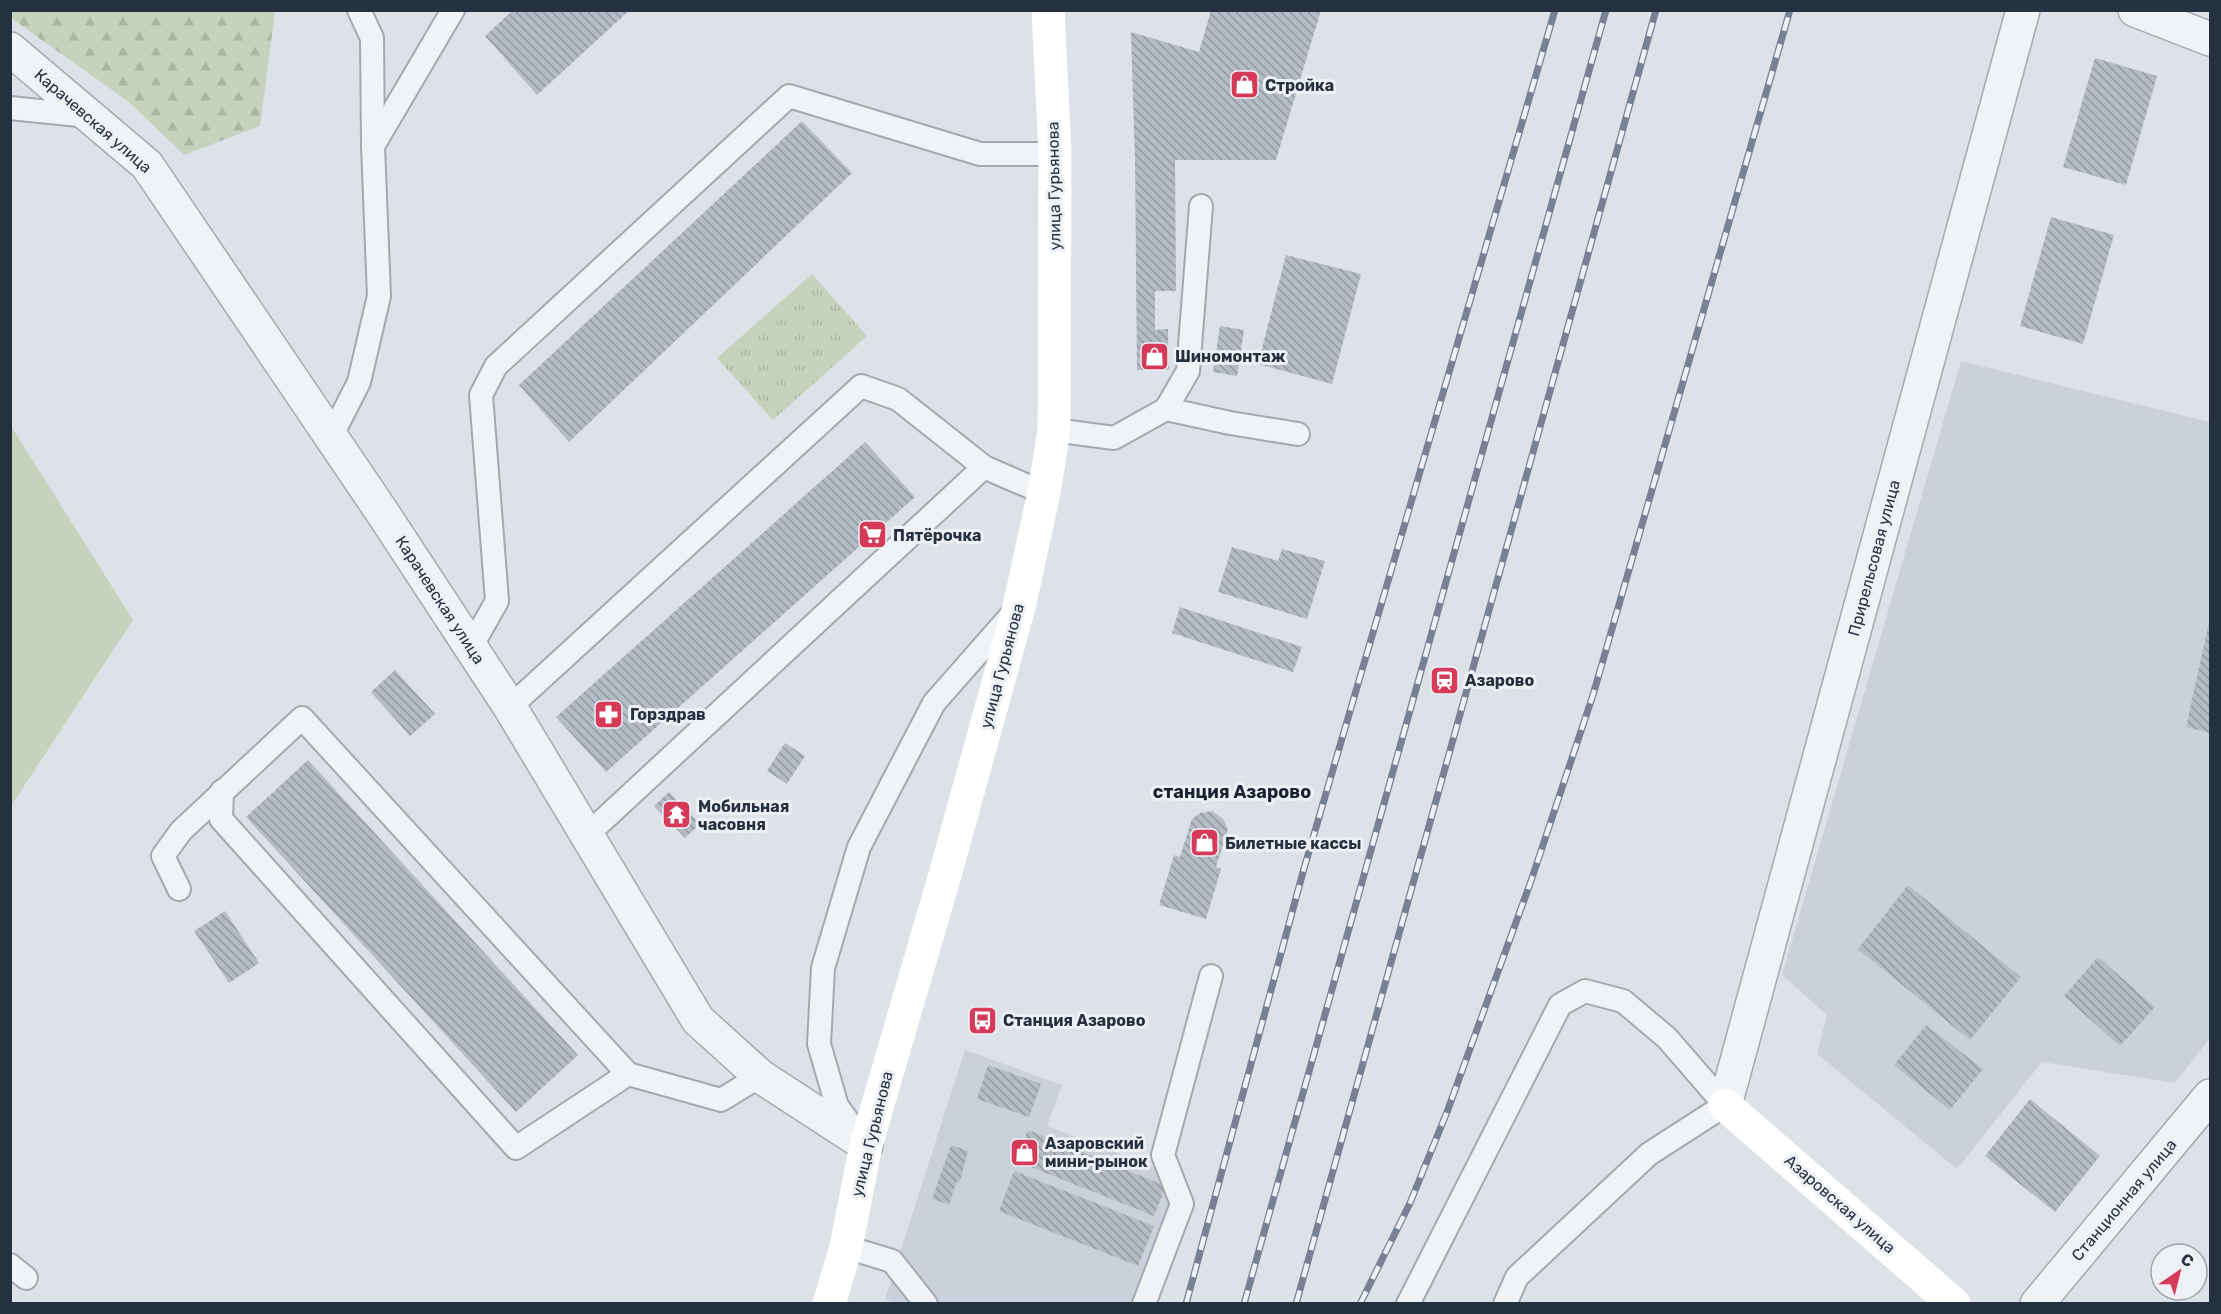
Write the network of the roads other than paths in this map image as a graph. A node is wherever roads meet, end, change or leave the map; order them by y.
1 (359, 10) edge
2 (453, 10) edge
3 (1048, 10) edge
4 (2023, 10) edge
5 (2135, 10) edge
6 (2211, 39) edge
7 (10, 49) edge
8 (10, 108) edge
9 (89, 116) junction
10 (373, 146) junction
11 (1055, 154) junction
12 (1202, 206) dead end
13 (1166, 409) junction
14 (1054, 430) junction
15 (1298, 434) dead end
16 (331, 437) junction
17 (984, 467) junction
18 (1044, 493) junction
19 (1019, 607) junction
20 (471, 647) junction
21 (510, 707) junction
22 (222, 791) junction
23 (587, 835) junction
24 (179, 889) dead end
25 (1211, 976) dead end
26 (628, 1074) junction
27 (759, 1076) junction
28 (2211, 1096) edge
29 (1725, 1105) junction
30 (866, 1145) junction
31 (846, 1247) junction
32 (925, 1303) edge
33 (830, 1304) edge
34 (1144, 1304) edge
35 (1408, 1304) edge
36 (1505, 1304) edge
37 (1954, 1304) edge
38 (2037, 1304) edge

1 - 10 lane
2 - 10 lane
3 - 11 street, улица Гурьянова
4 - 29 street, Прирельсовая улица
5 - 6 street
7 - 9 street, Карачевская улица
8 - 9 lane
9 - 16 street, Карачевская улица
10 - 16 lane
11 - 14 street, улица Гурьянова
11 - 20 lane
12 - 13 lane
13 - 14 lane
13 - 15 lane
14 - 18 street, улица Гурьянова
16 - 20 street, Карачевская улица
17 - 18 lane
17 - 21 lane
17 - 23 lane
18 - 19 street, улица Гурьянова
19 - 30 street, улица Гурьянова
19 - 30 lane
20 - 21 street, Карачевская улица
21 - 23 street, Карачевская улица
22 - 24 lane
22 - 26 lane
22 - 26 lane
23 - 27 street, Карачевская улица
25 - 34 lane
26 - 27 lane
27 - 30 street, Карачевская улица
28 - 38 street, Станционная улица
29 - 35 lane
29 - 36 lane
29 - 37 street, Азаровская улица
30 - 31 street, улица Гурьянова
31 - 32 lane
31 - 33 street, улица Гурьянова

